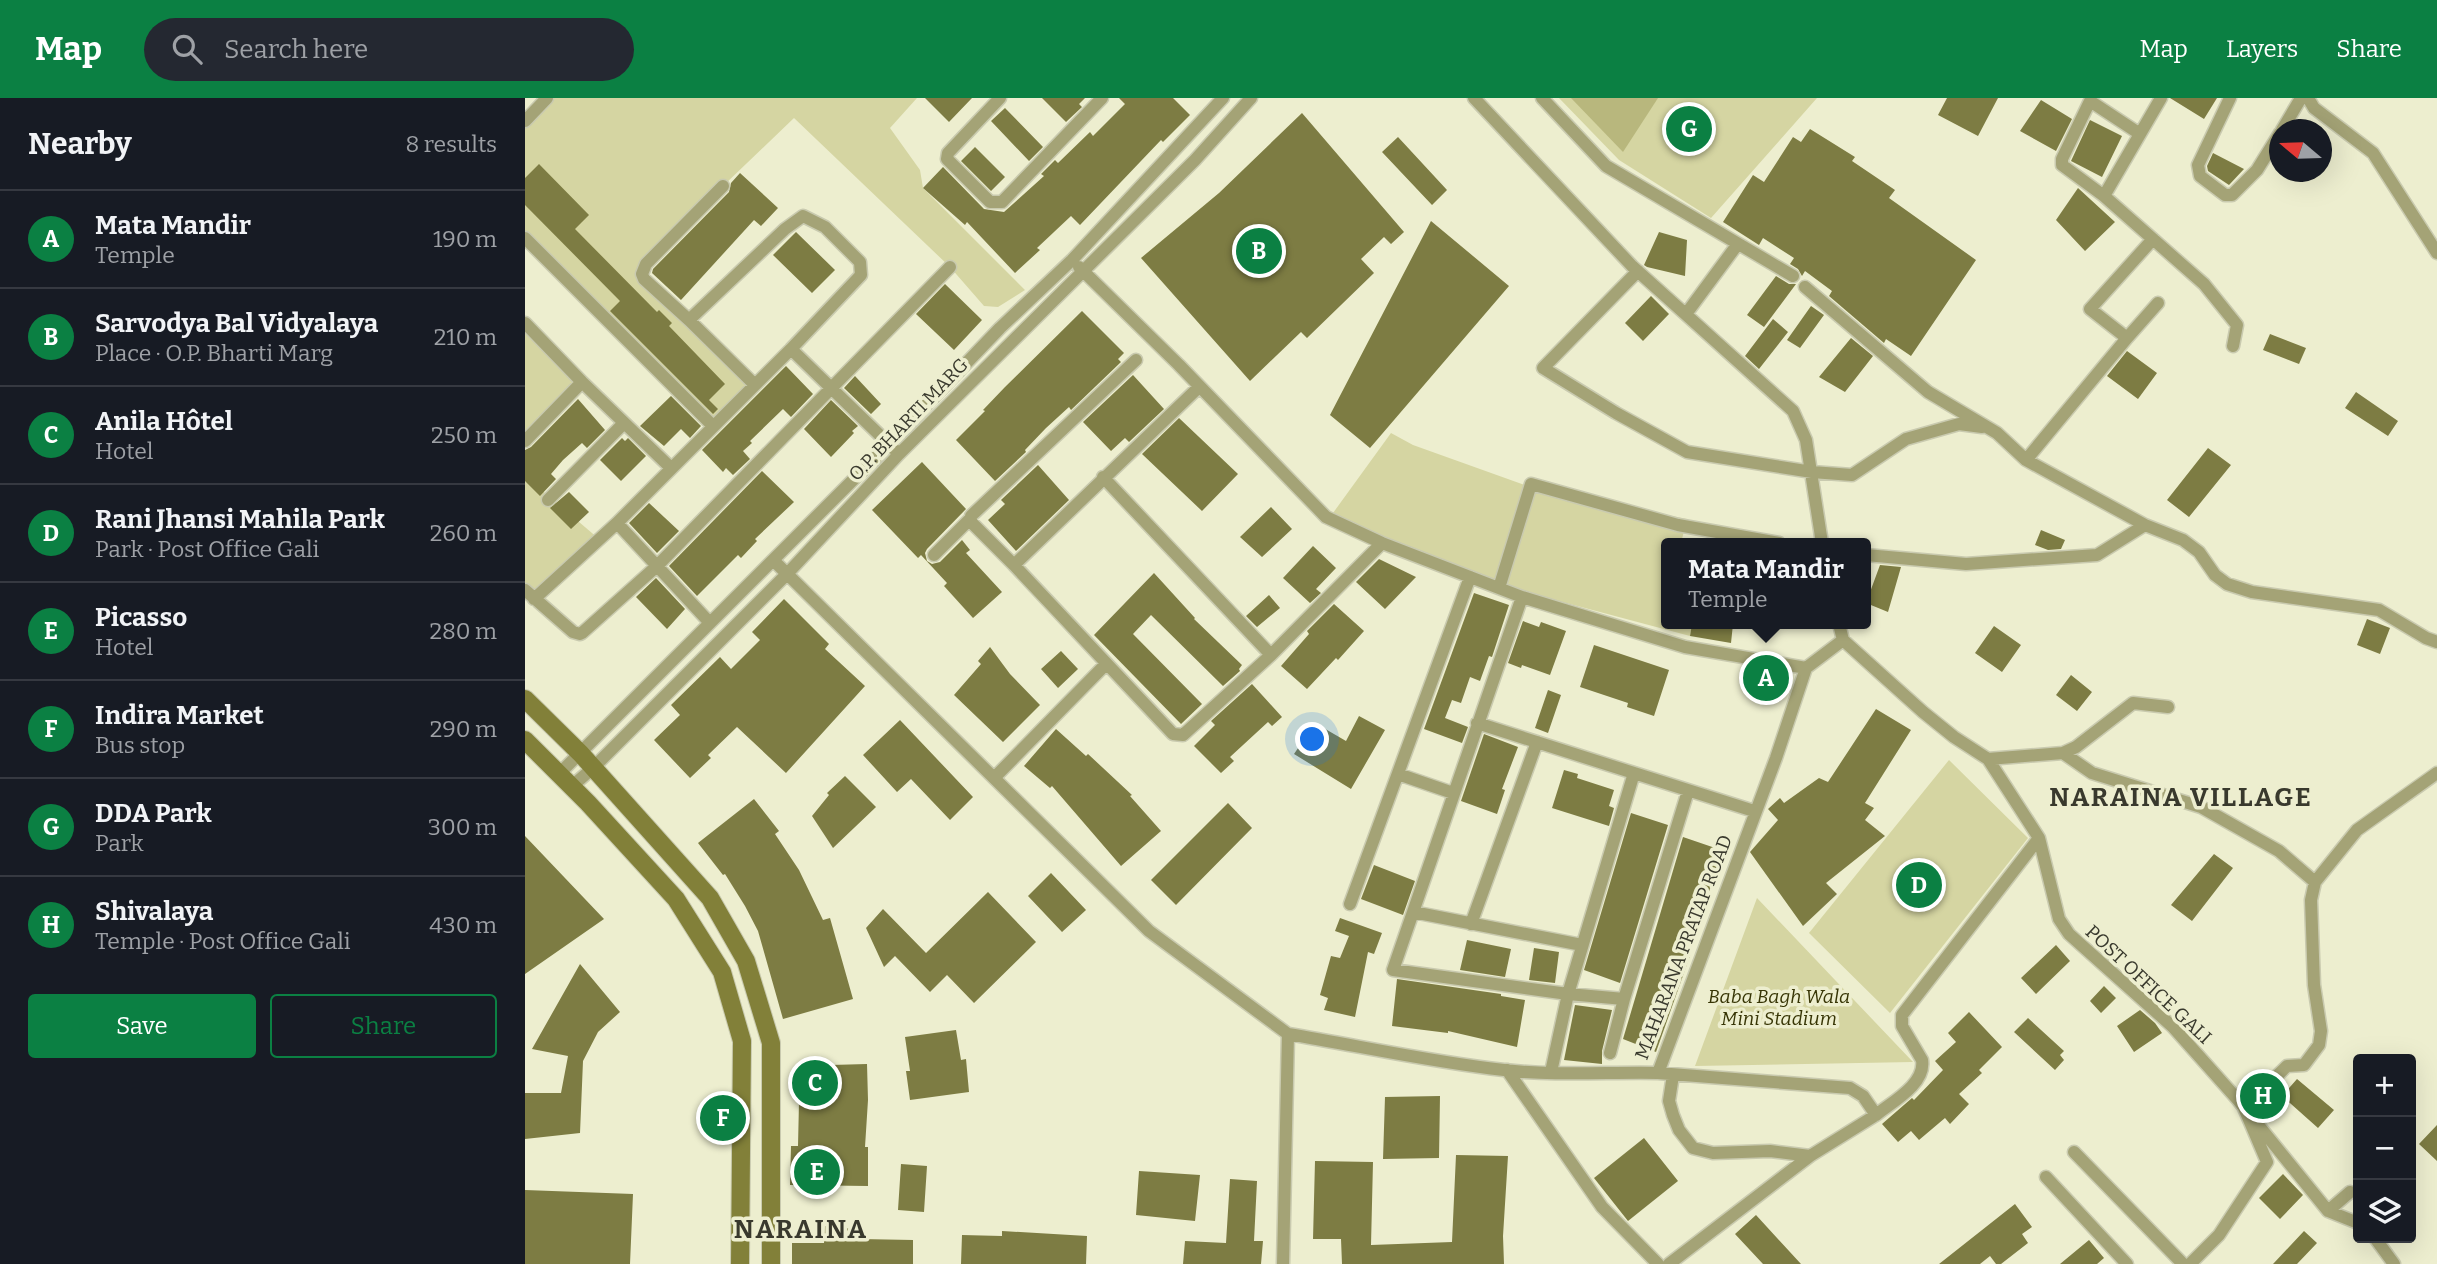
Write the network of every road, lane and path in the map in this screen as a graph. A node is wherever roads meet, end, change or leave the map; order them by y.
1 (547, 98) edge
2 (1000, 98) edge
3 (1102, 98) edge
4 (1223, 98) edge
5 (1251, 98) edge
6 (1474, 98) edge
7 (1542, 98) edge
8 (2161, 98) edge
9 (2230, 98) edge
10 (2301, 98) edge
11 (2308, 98) edge
12 (2088, 99) edge
13 (2288, 119) edge
14 (525, 121) edge
15 (2140, 134) junction
16 (2269, 150) edge
17 (723, 186) dead end
18 (2104, 196) junction
19 (525, 238) edge
20 (2153, 239) junction
21 (1737, 245) junction
22 (2437, 253) edge
23 (1072, 260) junction
24 (950, 268) dead end
25 (1638, 271) junction
26 (1084, 272) junction
27 (1793, 276) dead end
28 (1805, 287) dead end
29 (2158, 303) dead end
30 (1686, 314) junction
31 (689, 320) junction
32 (525, 323) edge
33 (2127, 338) junction
34 (2233, 346) dead end
35 (791, 349) junction
36 (1136, 360) dead end
37 (582, 382) junction
38 (755, 385) junction
39 (831, 387) junction
40 (1199, 387) junction
41 (624, 423) junction
42 (713, 426) junction
43 (1989, 428) junction
44 (525, 441) edge
45 (889, 444) junction
46 (899, 454) junction
47 (2026, 460) junction
48 (671, 468) junction
49 (1812, 472) junction
50 (1103, 477) junction
51 (548, 500) dead end
52 (970, 519) junction
53 (617, 523) junction
54 (2145, 525) junction
55 (1751, 538) edge
56 (1821, 538) edge
57 (1382, 543) junction
58 (934, 555) dead end
59 (1871, 556) edge
60 (773, 560) junction
61 (1014, 565) junction
62 (657, 566) junction
63 (787, 574) junction
64 (1470, 577) junction
65 (1499, 589) junction
66 (530, 595) edge
67 (1522, 597) junction
68 (710, 623) junction
69 (1840, 629) edge
70 (1843, 640) junction
71 (2437, 642) edge
72 (1271, 656) junction
73 (1105, 663) junction
74 (1807, 668) junction
75 (525, 699) edge
76 (2168, 708) dead end
77 (1477, 723) junction
78 (525, 740) edge
79 (1537, 742) junction
80 (2063, 753) junction
81 (581, 754) junction
82 (1988, 759) junction
83 (593, 768) junction
84 (1634, 773) junction
85 (2437, 773) edge
86 (1398, 774) junction
87 (995, 777) junction
88 (565, 780) junction
89 (1688, 791) junction
90 (1453, 793) junction
91 (1755, 811) junction
92 (2039, 838) junction
93 (2315, 882) junction
94 (1350, 904) dead end
95 (1413, 912) junction
96 (1471, 924) junction
97 (1582, 945) junction
98 (1568, 993) junction
99 (1624, 999) junction
100 (1288, 1034) junction
101 (1610, 1053) dead end
102 (1507, 1070) junction
103 (1551, 1072) junction
104 (1658, 1073) junction
105 (1673, 1074) junction
106 (2244, 1108) junction
107 (1876, 1115) junction
108 (2074, 1152) dead end
109 (1810, 1156) junction
110 (2046, 1177) dead end
111 (2350, 1192) dead end
112 (2328, 1211) junction
113 (2353, 1221) edge
114 (2379, 1243) edge
115 (740, 1264) edge
116 (771, 1264) edge
117 (1283, 1264) edge
118 (1658, 1264) edge
119 (1669, 1264) edge
120 (2127, 1264) edge
121 (2183, 1264) edge
122 (2190, 1264) edge
123 (2394, 1264) edge

1 - 14 street
2 - 3 street
4 - 23 street, O.P. BHARTI MARG
5 - 26 street, O.P. BHARTI MARG
6 - 25 street
7 - 21 street
8 - 15 street
9 - 16 street
10 - 13 street
11 - 22 street
12 - 15 street
12 - 18 street
15 - 18 street
17 - 31 street
18 - 20 street
19 - 42 street
20 - 33 street
20 - 34 street
21 - 27 street
21 - 30 street
23 - 26 street
23 - 45 street, O.P. BHARTI MARG
24 - 39 street
25 - 30 street
25 - 49 street
26 - 40 street
26 - 46 street, O.P. BHARTI MARG
28 - 43 street
29 - 33 street
30 - 49 street
31 - 35 street
31 - 38 street
32 - 37 street
33 - 47 street
35 - 38 street
35 - 39 street
36 - 52 street
37 - 41 street
37 - 44 street
38 - 42 street
39 - 45 street
39 - 62 street
40 - 50 street
40 - 57 street
41 - 48 street
41 - 51 street
42 - 48 street
43 - 47 street
43 - 49 street
45 - 46 street
45 - 60 street, O.P. BHARTI MARG
46 - 63 street, O.P. BHARTI MARG
47 - 54 street
48 - 53 street
49 - 56 street
50 - 61 street
50 - 72 street
52 - 58 street
52 - 61 street
53 - 62 street
53 - 66 street
54 - 59 street
54 - 71 street
55 - 65 street
57 - 64 street
57 - 72 street
60 - 63 street
60 - 68 street, O.P. BHARTI MARG
61 - 73 street
62 - 66 street
62 - 68 street
63 - 83 street, O.P. BHARTI MARG
63 - 87 street
64 - 65 street
64 - 86 street
65 - 67 street
67 - 74 street
67 - 77 street
68 - 81 street, O.P. BHARTI MARG
69 - 70 street
70 - 74 street
70 - 82 street
72 - 73 street
73 - 87 street
74 - 91 street, MAHARANA PRATAP ROAD
75 - 81 main road
76 - 80 street
77 - 79 street
77 - 90 street
78 - 88 main road
79 - 84 street
79 - 96 street
80 - 82 street
80 - 93 street
81 - 83 main road
81 - 88 street, O.P. BHARTI MARG
82 - 92 street, POST OFFICE GALI
83 - 88 street, O.P. BHARTI MARG
83 - 116 main road
84 - 89 street
84 - 97 street
85 - 93 street
86 - 90 street
86 - 94 street
87 - 100 street
88 - 115 main road
89 - 91 street
89 - 99 street
90 - 95 street
91 - 104 street, MAHARANA PRATAP ROAD
92 - 106 street, POST OFFICE GALI
92 - 107 street
93 - 106 street
95 - 96 street
95 - 98 street
96 - 97 street
97 - 98 street
98 - 99 street
98 - 103 street
99 - 101 street
100 - 102 street, MAHARANA PRATAP ROAD
100 - 117 street
102 - 103 street, MAHARANA PRATAP ROAD
102 - 118 street
103 - 104 street, MAHARANA PRATAP ROAD
104 - 105 street
105 - 107 street
105 - 109 street
106 - 112 street, POST OFFICE GALI
106 - 122 street
107 - 109 street
108 - 121 street
109 - 119 street
110 - 120 street
111 - 112 street
112 - 113 street, POST OFFICE GALI
114 - 123 street

